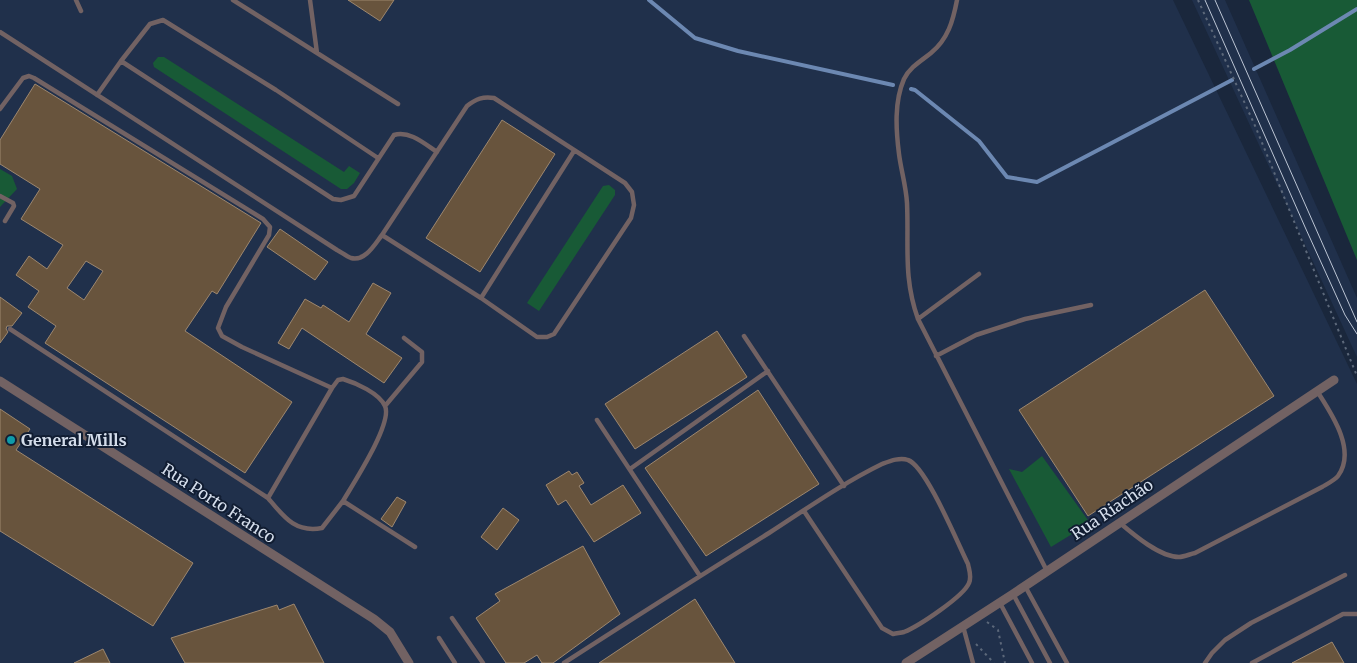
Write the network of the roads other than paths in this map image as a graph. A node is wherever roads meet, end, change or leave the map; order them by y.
1 (76, 0) edge
2 (233, 0) edge
3 (310, 0) edge
4 (957, 0) edge
5 (81, 11) dead end
6 (0, 32) edge
7 (317, 53) junction
8 (121, 61) junction
9 (97, 95) junction
10 (398, 104) dead end
11 (0, 109) edge
12 (574, 151) junction
13 (437, 152) junction
14 (378, 158) junction
15 (0, 196) edge
16 (5, 221) dead end
17 (382, 235) junction
18 (979, 274) dead end
19 (481, 298) junction
20 (1091, 305) dead end
21 (918, 319) junction
22 (10, 330) dead end
23 (744, 336) dead end
24 (404, 338) dead end
25 (936, 356) junction
26 (768, 371) junction
27 (1334, 380) dead end
28 (0, 381) edge
29 (332, 388) junction
30 (1317, 391) junction
31 (385, 406) junction
32 (597, 420) dead end
33 (630, 469) junction
34 (844, 486) junction
35 (268, 498) junction
36 (343, 501) junction
37 (804, 511) junction
38 (1119, 522) junction
39 (416, 547) dead end
40 (1046, 571) junction
41 (1345, 575) dead end
42 (700, 576) junction
43 (1025, 586) junction
44 (1013, 594) junction
45 (1000, 603) junction
46 (1357, 614) edge
47 (452, 618) dead end
48 (963, 626) junction
49 (439, 638) dead end
50 (409, 663) edge
51 (454, 663) edge
52 (483, 663) edge
53 (564, 663) edge
54 (906, 663) edge
55 (973, 663) edge
56 (1032, 663) edge
57 (1050, 663) edge
58 (1066, 663) edge
59 (1205, 663) edge
60 (1252, 663) edge

1 - 5 lane
2 - 7 lane
3 - 7 lane
4 - 21 lane
6 - 9 lane
7 - 10 lane
8 - 9 lane
8 - 14 lane
8 - 14 lane
9 - 17 lane
11 - 29 lane
12 - 13 lane
12 - 19 lane
12 - 19 lane
13 - 14 lane
13 - 17 lane
15 - 16 lane
17 - 19 lane
18 - 21 lane
20 - 25 lane
21 - 25 lane
22 - 35 lane
23 - 26 lane
24 - 31 lane
25 - 40 lane
26 - 33 lane
26 - 34 lane
27 - 30 street, Rua Riachão
28 - 50 street, Rua Porto Franco
29 - 31 lane
29 - 35 lane
30 - 38 street, Rua Riachão
30 - 38 lane
31 - 36 lane
32 - 33 lane
33 - 42 lane
34 - 37 lane
34 - 37 lane
35 - 36 lane
36 - 39 lane
37 - 42 lane
38 - 40 street, Rua Riachão
40 - 43 street, Rua Riachão
41 - 59 lane
42 - 53 lane
43 - 44 street, Rua Riachão
43 - 58 lane
44 - 45 street, Rua Riachão
44 - 57 lane
45 - 48 street, Rua Riachão
45 - 56 lane
46 - 60 lane
47 - 52 lane
48 - 54 street, Rua Riachão
48 - 55 lane
49 - 51 lane

